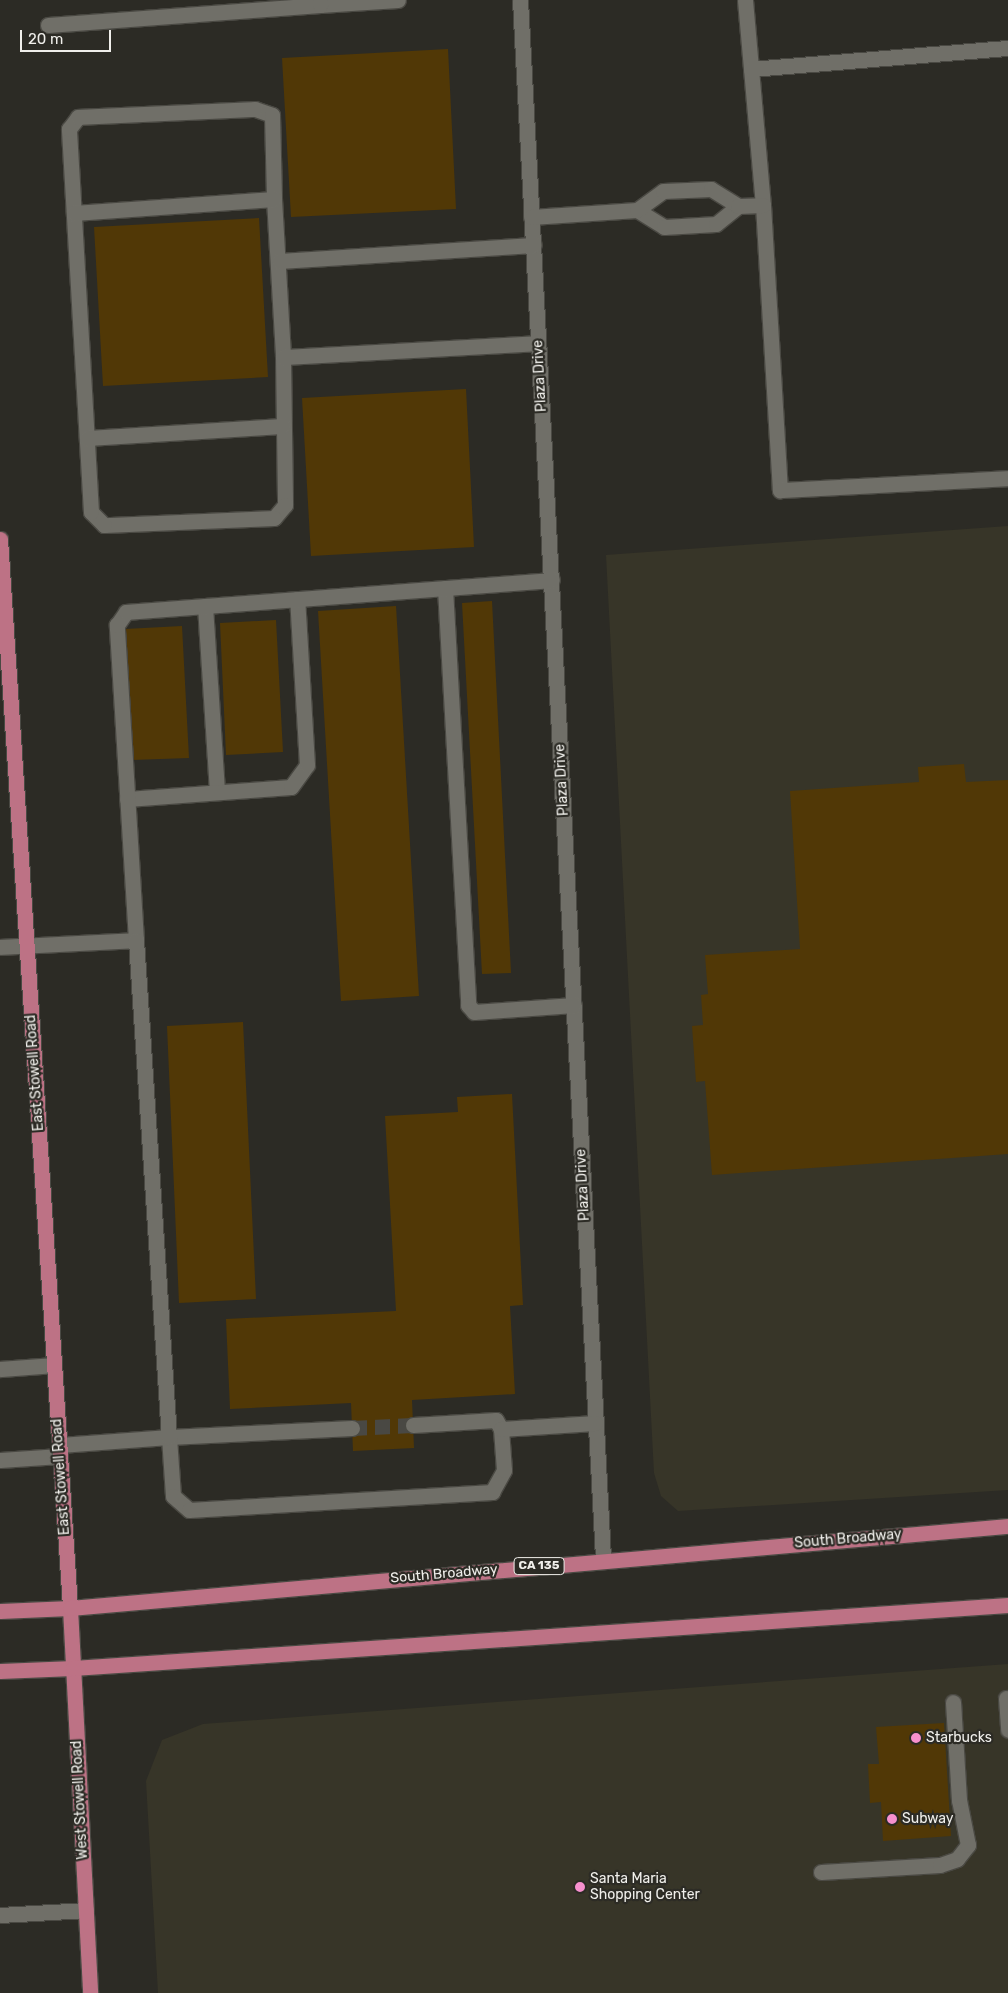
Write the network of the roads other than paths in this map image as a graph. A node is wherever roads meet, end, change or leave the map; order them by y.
1 (398, 0) edge
2 (520, 0) edge
3 (745, 0) edge
4 (320, 2) edge
5 (48, 25) dead end
6 (1008, 48) edge
7 (751, 68) junction
8 (274, 199) junction
9 (763, 205) junction
10 (738, 206) junction
11 (637, 210) junction
12 (74, 213) junction
13 (531, 217) junction
14 (533, 245) junction
15 (279, 261) junction
16 (538, 343) junction
17 (283, 357) junction
18 (283, 426) junction
19 (87, 438) junction
20 (1008, 478) edge
21 (0, 538) edge
22 (552, 580) junction
23 (445, 588) junction
24 (298, 599) junction
25 (205, 606) junction
26 (217, 792) junction
27 (127, 799) junction
28 (136, 940) junction
29 (0, 947) edge
30 (27, 947) junction
31 (574, 1005) junction
32 (54, 1365) junction
33 (0, 1369) edge
34 (595, 1423) junction
35 (413, 1425) tunnel mouth
36 (352, 1428) tunnel mouth
37 (502, 1429) junction
38 (169, 1437) junction
39 (60, 1451) junction
40 (0, 1460) edge
41 (1008, 1526) edge
42 (603, 1560) junction
43 (1008, 1604) edge
44 (70, 1608) junction
45 (0, 1611) edge
46 (73, 1668) junction
47 (0, 1671) edge
48 (1006, 1698) dead end
49 (953, 1702) dead end
50 (1008, 1730) edge
51 (821, 1872) dead end
52 (86, 1910) junction
53 (0, 1915) edge
54 (90, 1993) edge

1 - 4 street
2 - 13 street, Plaza Drive
3 - 7 street
4 - 5 street
6 - 7 street
7 - 9 street
8 - 12 street
8 - 12 street
8 - 15 street
9 - 10 street
9 - 20 street
10 - 11 street
10 - 11 street
11 - 13 street
12 - 19 street
13 - 14 street, Plaza Drive
14 - 15 street
14 - 16 street, Plaza Drive
15 - 17 street
16 - 17 street
16 - 22 street, Plaza Drive
17 - 18 street
18 - 19 street
18 - 19 street
21 - 30 main road, East Stowell Road
22 - 23 street
22 - 31 street, Plaza Drive
23 - 24 street
23 - 31 street
24 - 25 street
24 - 26 street
25 - 26 street
25 - 27 street
26 - 27 street
27 - 28 street
28 - 30 street
28 - 38 street
29 - 30 street
30 - 32 main road, East Stowell Road
31 - 34 street, Plaza Drive
32 - 33 street
32 - 39 main road, East Stowell Road
34 - 37 street
34 - 42 street, Plaza Drive
35 - 37 street
36 - 38 street
37 - 38 street
38 - 39 street
39 - 40 street
39 - 44 main road, East Stowell Road
41 - 42 main road, South Broadway / CA 135
42 - 44 main road, South Broadway / CA 135
43 - 46 main road
44 - 45 main road, South Broadway / CA 135
44 - 46 main road, West Stowell Road
46 - 47 main road
46 - 52 main road, West Stowell Road
48 - 50 street
49 - 51 street
52 - 53 street
52 - 54 main road, West Stowell Road

